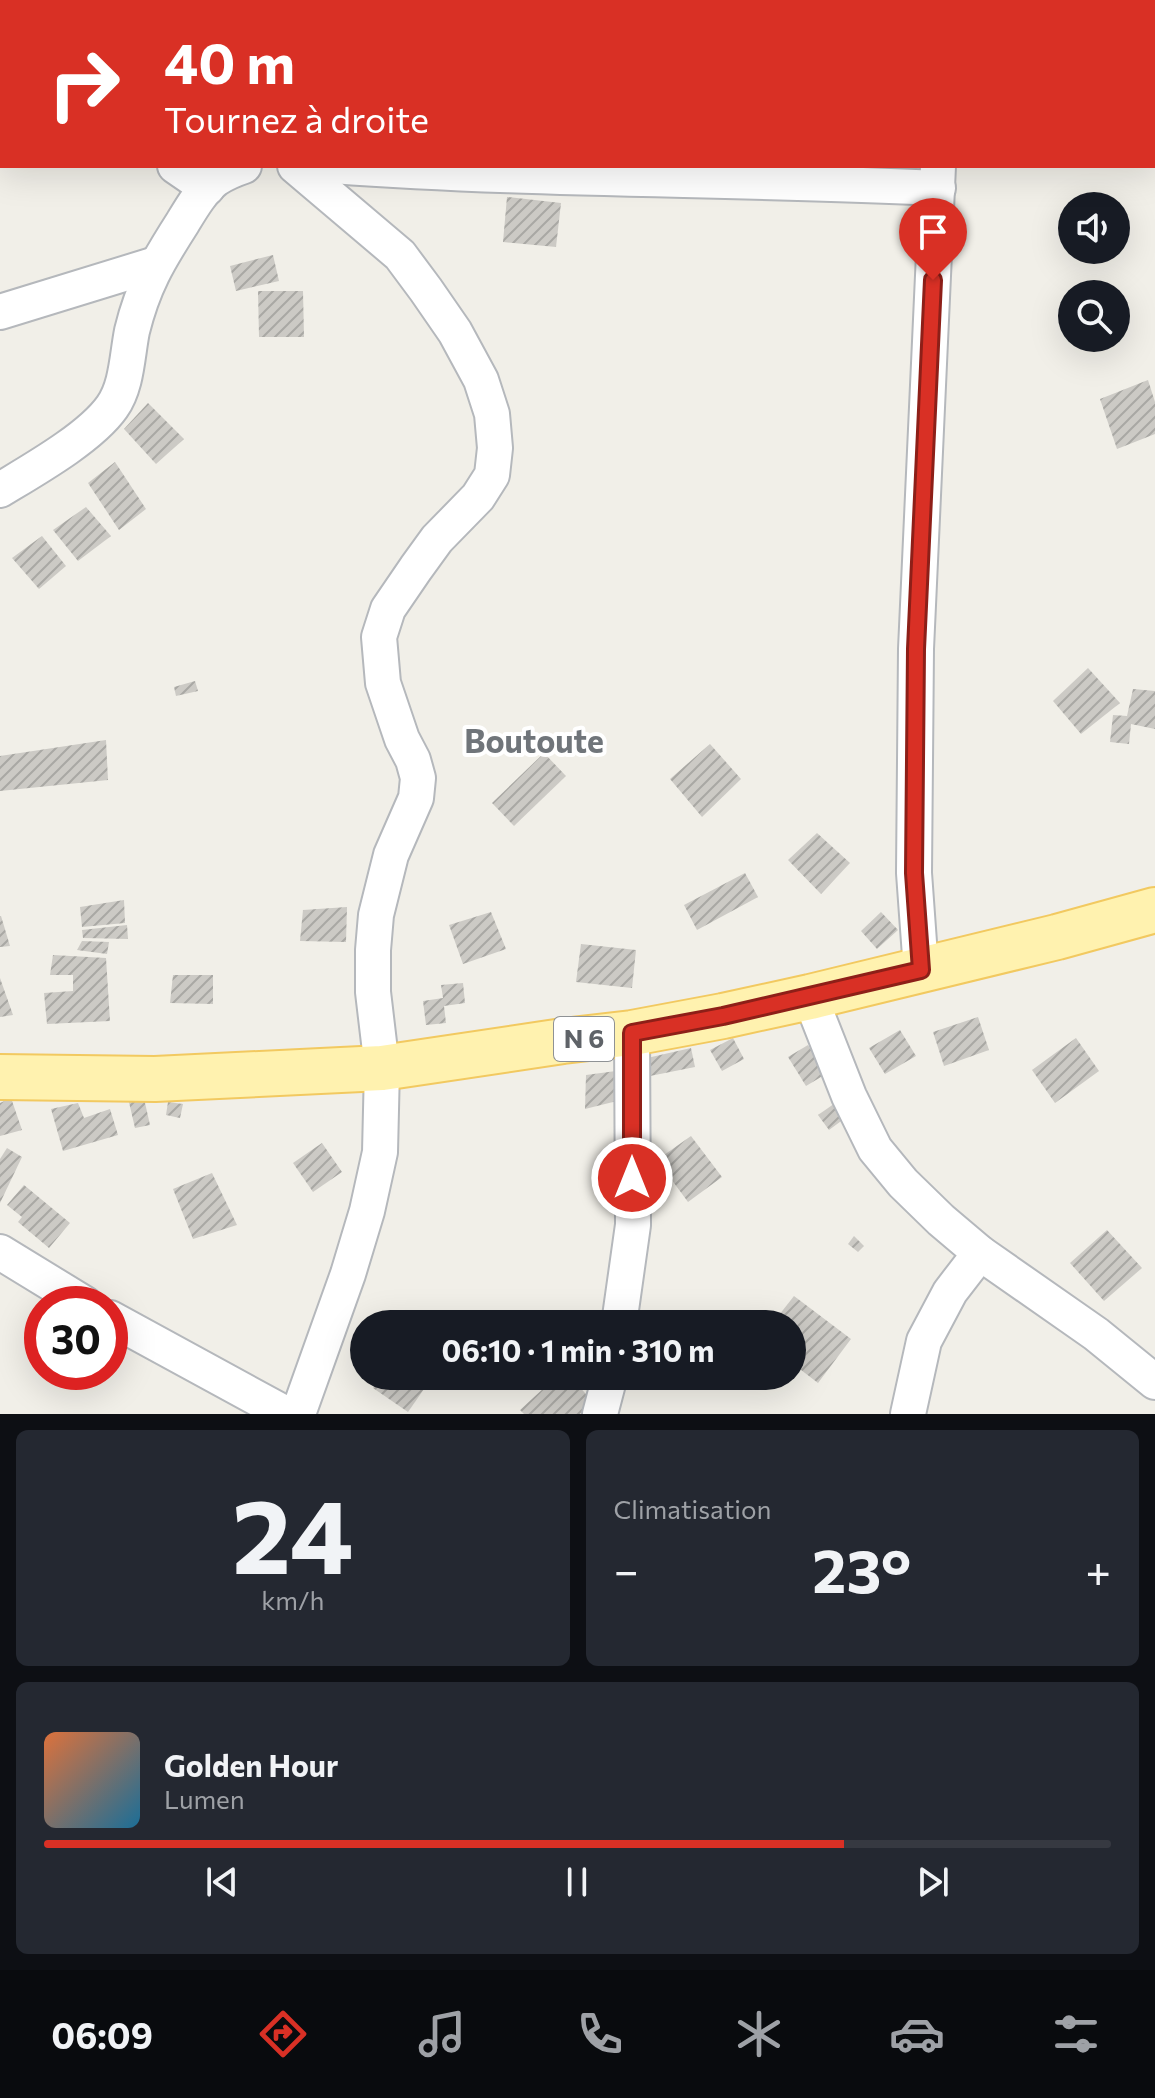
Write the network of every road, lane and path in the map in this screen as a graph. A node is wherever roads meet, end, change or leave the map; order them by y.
1 (178, 168) edge
2 (240, 168) edge
3 (297, 168) edge
4 (393, 168) edge
5 (423, 169) edge
6 (816, 174) edge
7 (938, 177) edge
8 (207, 188) junction
9 (156, 264) junction
10 (0, 312) edge
11 (0, 490) edge
12 (1155, 910) edge
13 (921, 970) junction
14 (810, 997) junction
15 (632, 1033) junction
16 (382, 1068) junction
17 (0, 1077) edge
18 (0, 1252) edge
19 (980, 1253) junction
20 (56, 1286) edge
21 (621, 1310) edge
22 (128, 1328) edge
23 (1155, 1382) edge
24 (606, 1390) edge
25 (286, 1414) edge
26 (298, 1414) edge
27 (600, 1414) edge
28 (908, 1414) edge

1 - 8 street
2 - 8 street
3 - 16 street
4 - 5 street
5 - 6 street
6 - 7 street
7 - 13 street
8 - 9 street
9 - 10 street
9 - 11 street
12 - 13 main road, N 6
13 - 14 main road, N 6
14 - 15 main road, N 6
14 - 19 street
15 - 16 main road, N 6
15 - 21 street
16 - 17 main road, N 6
16 - 26 street
18 - 20 street
19 - 23 street
19 - 28 street
22 - 25 street
24 - 27 street

